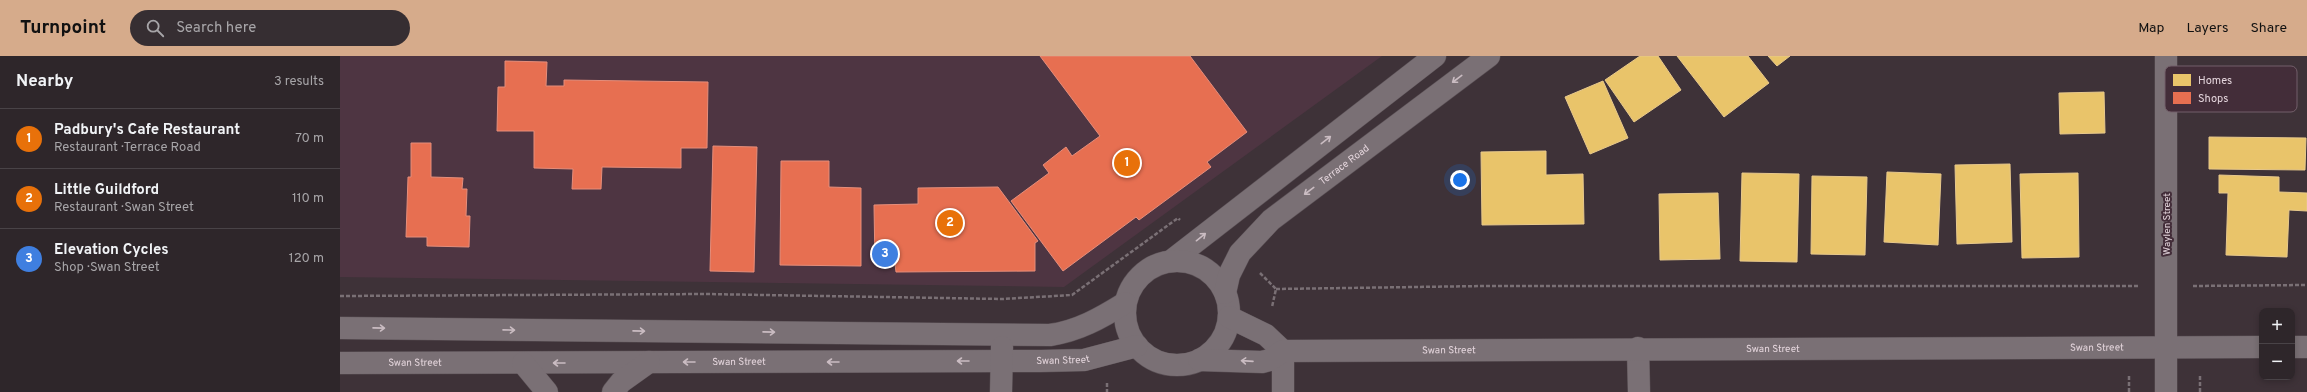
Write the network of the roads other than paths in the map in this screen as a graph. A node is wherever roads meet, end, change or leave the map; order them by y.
1 (1435, 56) edge
2 (1489, 56) edge
3 (2166, 56) edge
4 (2166, 66) edge
5 (2166, 112) edge
6 (1171, 261) junction
7 (1225, 293) junction
8 (1125, 303) junction
9 (1229, 317) junction
10 (340, 328) edge
11 (1002, 335) junction
12 (1137, 346) junction
13 (2166, 347) junction
14 (2259, 347) edge
15 (2295, 347) edge
16 (2307, 347) edge
17 (1638, 348) junction
18 (1283, 351) junction
19 (1199, 360) junction
20 (1002, 361) junction
21 (649, 362) junction
22 (340, 363) edge
23 (523, 363) junction
24 (547, 392) edge
25 (613, 392) edge
26 (1001, 392) edge
27 (1283, 392) edge
28 (1639, 392) edge
29 (2166, 392) edge

6 -> 1 street
2 -> 7 street, Terrace Road
3 - 4 street, Waylen Street
5 - 13 street, Waylen Street
6 - 7 street
6 - 8 street
7 - 9 street
8 - 11 street
8 - 12 street
9 - 18 street
9 - 19 street
10 -> 11 street
11 - 20 street
12 - 19 street
12 - 20 street, Swan Street
13 - 14 street, Swan Street
13 - 17 street, Swan Street
13 - 29 street, Waylen Street
15 - 16 street
17 - 18 street, Swan Street
17 - 28 street
18 -> 19 street, Swan Street
18 - 27 street
20 -> 21 street, Swan Street
20 - 26 street
21 -> 23 street, Swan Street
21 - 25 street
22 - 23 street, Swan Street
23 - 24 street

